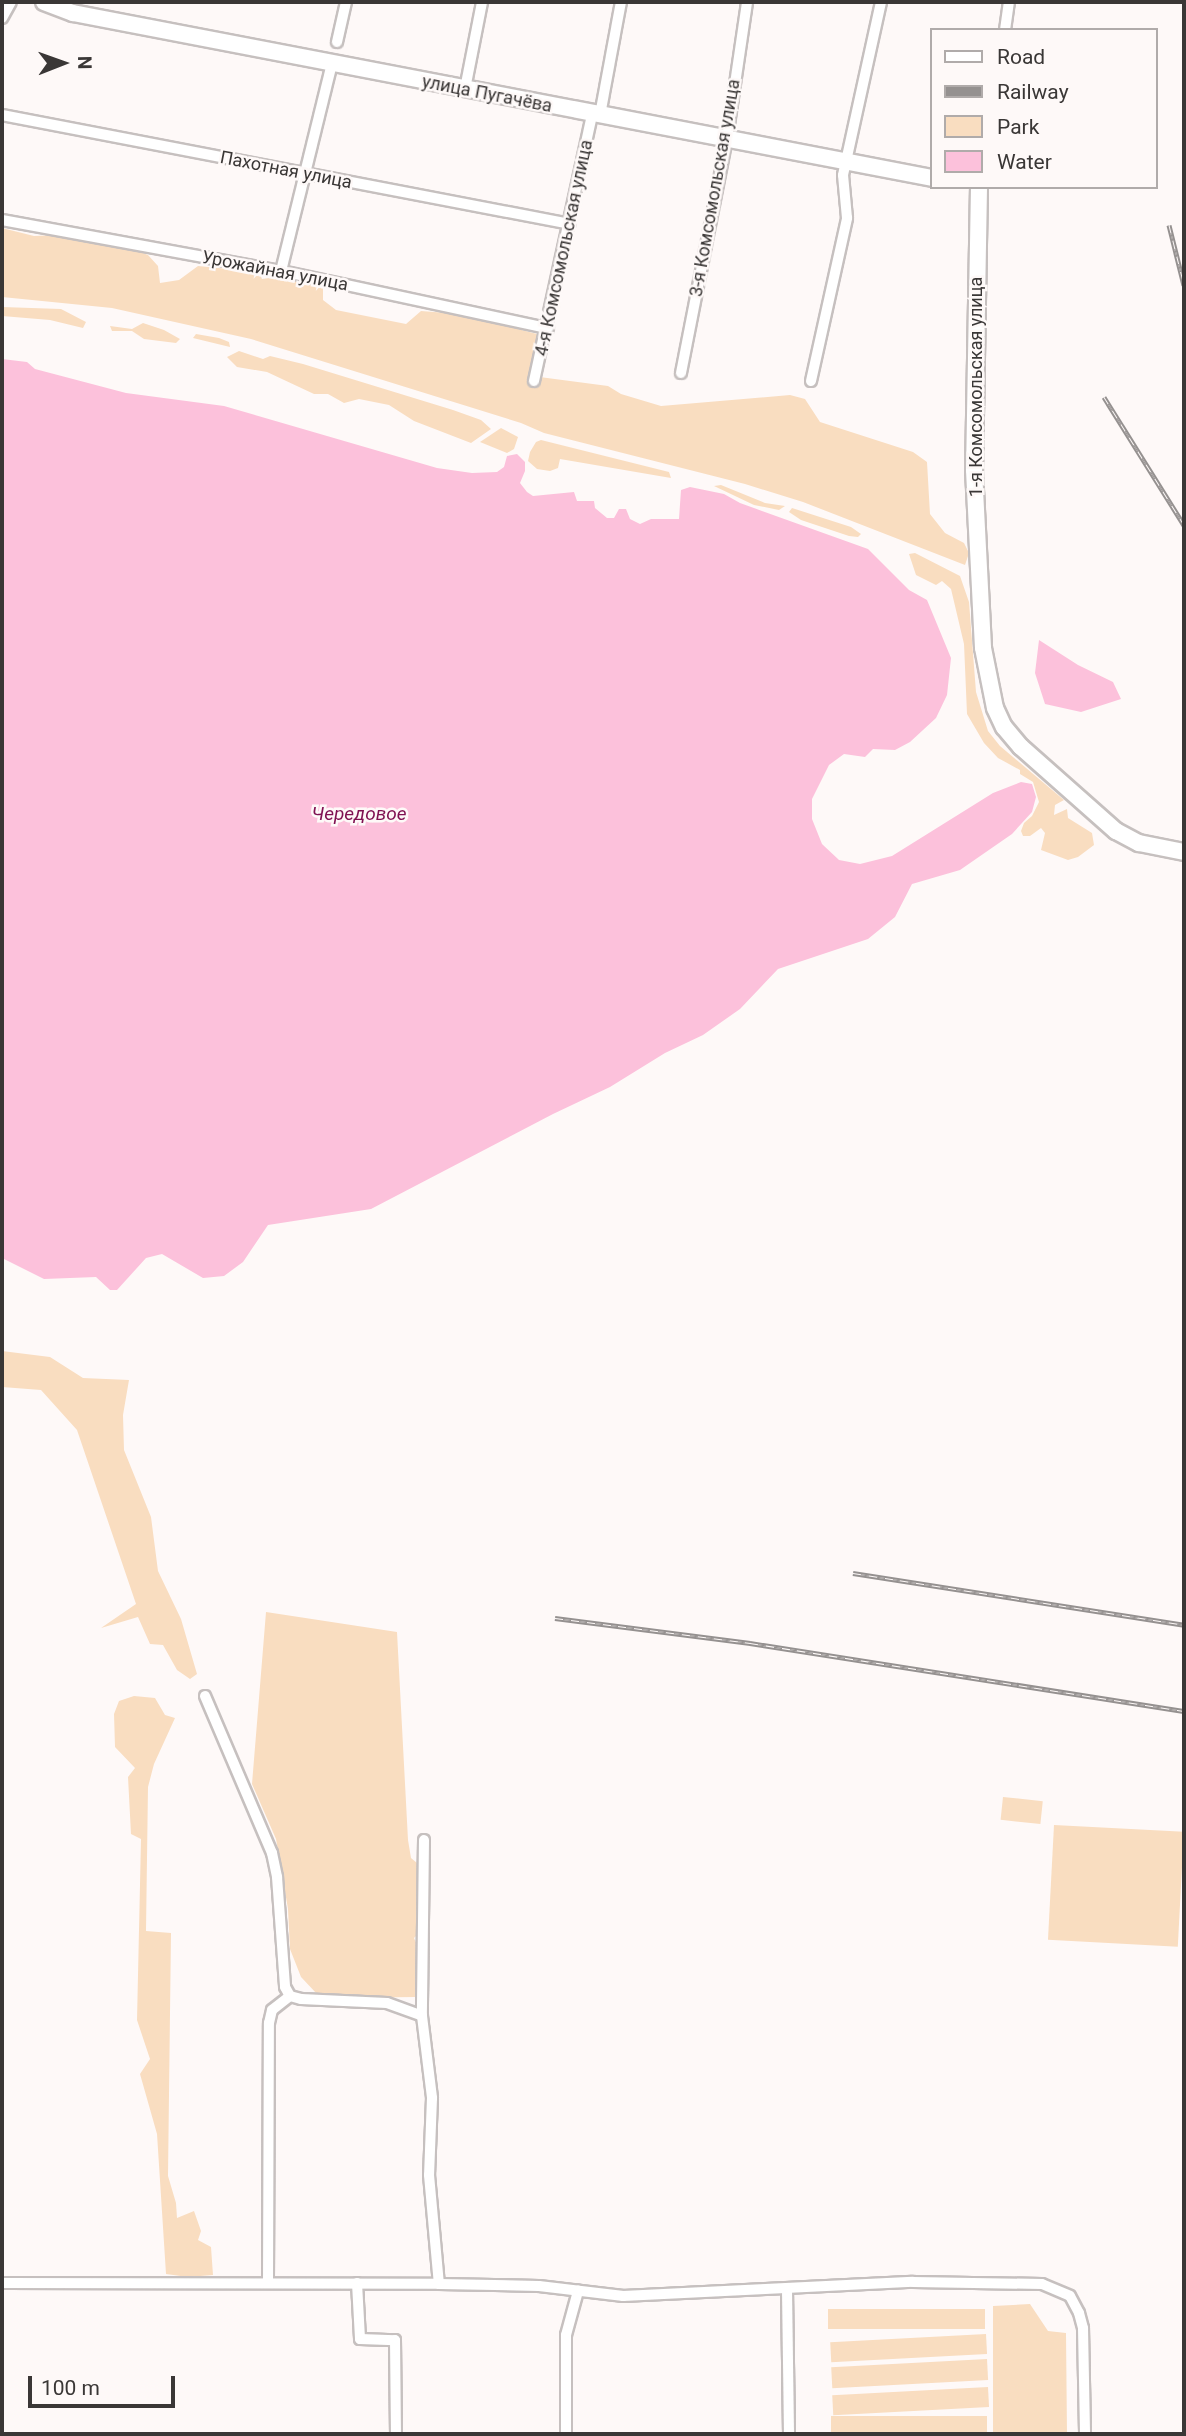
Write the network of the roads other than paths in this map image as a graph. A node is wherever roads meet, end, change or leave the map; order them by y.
1 (11, 2) edge
2 (44, 2) edge
3 (346, 2) edge
4 (482, 2) edge
5 (621, 2) edge
6 (747, 2) edge
7 (881, 2) edge
8 (1009, 2) edge
9 (2, 18) edge
10 (1004, 28) edge
11 (337, 42) dead end
12 (332, 64) junction
13 (465, 89) junction
14 (596, 114) junction
15 (2, 115) edge
16 (727, 138) junction
17 (846, 161) junction
18 (304, 173) junction
19 (930, 178) edge
20 (980, 189) edge
21 (2, 220) edge
22 (570, 225) junction
23 (281, 271) junction
24 (548, 328) junction
25 (681, 373) dead end
26 (534, 381) dead end
27 (811, 381) dead end
28 (1184, 852) edge
29 (205, 1696) dead end
30 (424, 1840) dead end
31 (290, 1996) junction
32 (422, 2016) junction
33 (2, 2283) edge
34 (268, 2283) junction
35 (357, 2283) junction
36 (439, 2284) junction
37 (787, 2290) junction
38 (578, 2291) junction
39 (396, 2434) edge
40 (566, 2434) edge
41 (789, 2434) edge
42 (1085, 2434) edge

1 - 9 street
2 - 12 main road, улица Пугачёва
3 - 11 street
4 - 13 street
5 - 14 street, 4-я Комсомольская улица
6 - 16 street, 3-я Комсомольская улица
7 - 17 street
8 - 10 street
12 - 13 main road, улица Пугачёва
12 - 18 street
13 - 14 main road, улица Пугачёва
14 - 16 main road, улица Пугачёва
14 - 22 street, 4-я Комсомольская улица
15 - 18 street, Пахотная улица
16 - 17 main road, улица Пугачёва
16 - 25 street, 3-я Комсомольская улица
17 - 19 main road, улица Пугачёва
17 - 27 street
18 - 22 street, Пахотная улица
18 - 23 street
20 - 28 main road, 1-я Комсомольская улица
21 - 23 street, Урожайная улица
22 - 24 street, 4-я Комсомольская улица
23 - 24 street, Урожайная улица
24 - 26 street, 4-я Комсомольская улица
29 - 31 street
30 - 32 street
31 - 32 street
31 - 34 street
32 - 36 street
33 - 34 street
34 - 35 street
35 - 36 street
35 - 39 street
36 - 38 street
37 - 38 street
37 - 41 street
37 - 42 street
38 - 40 street

